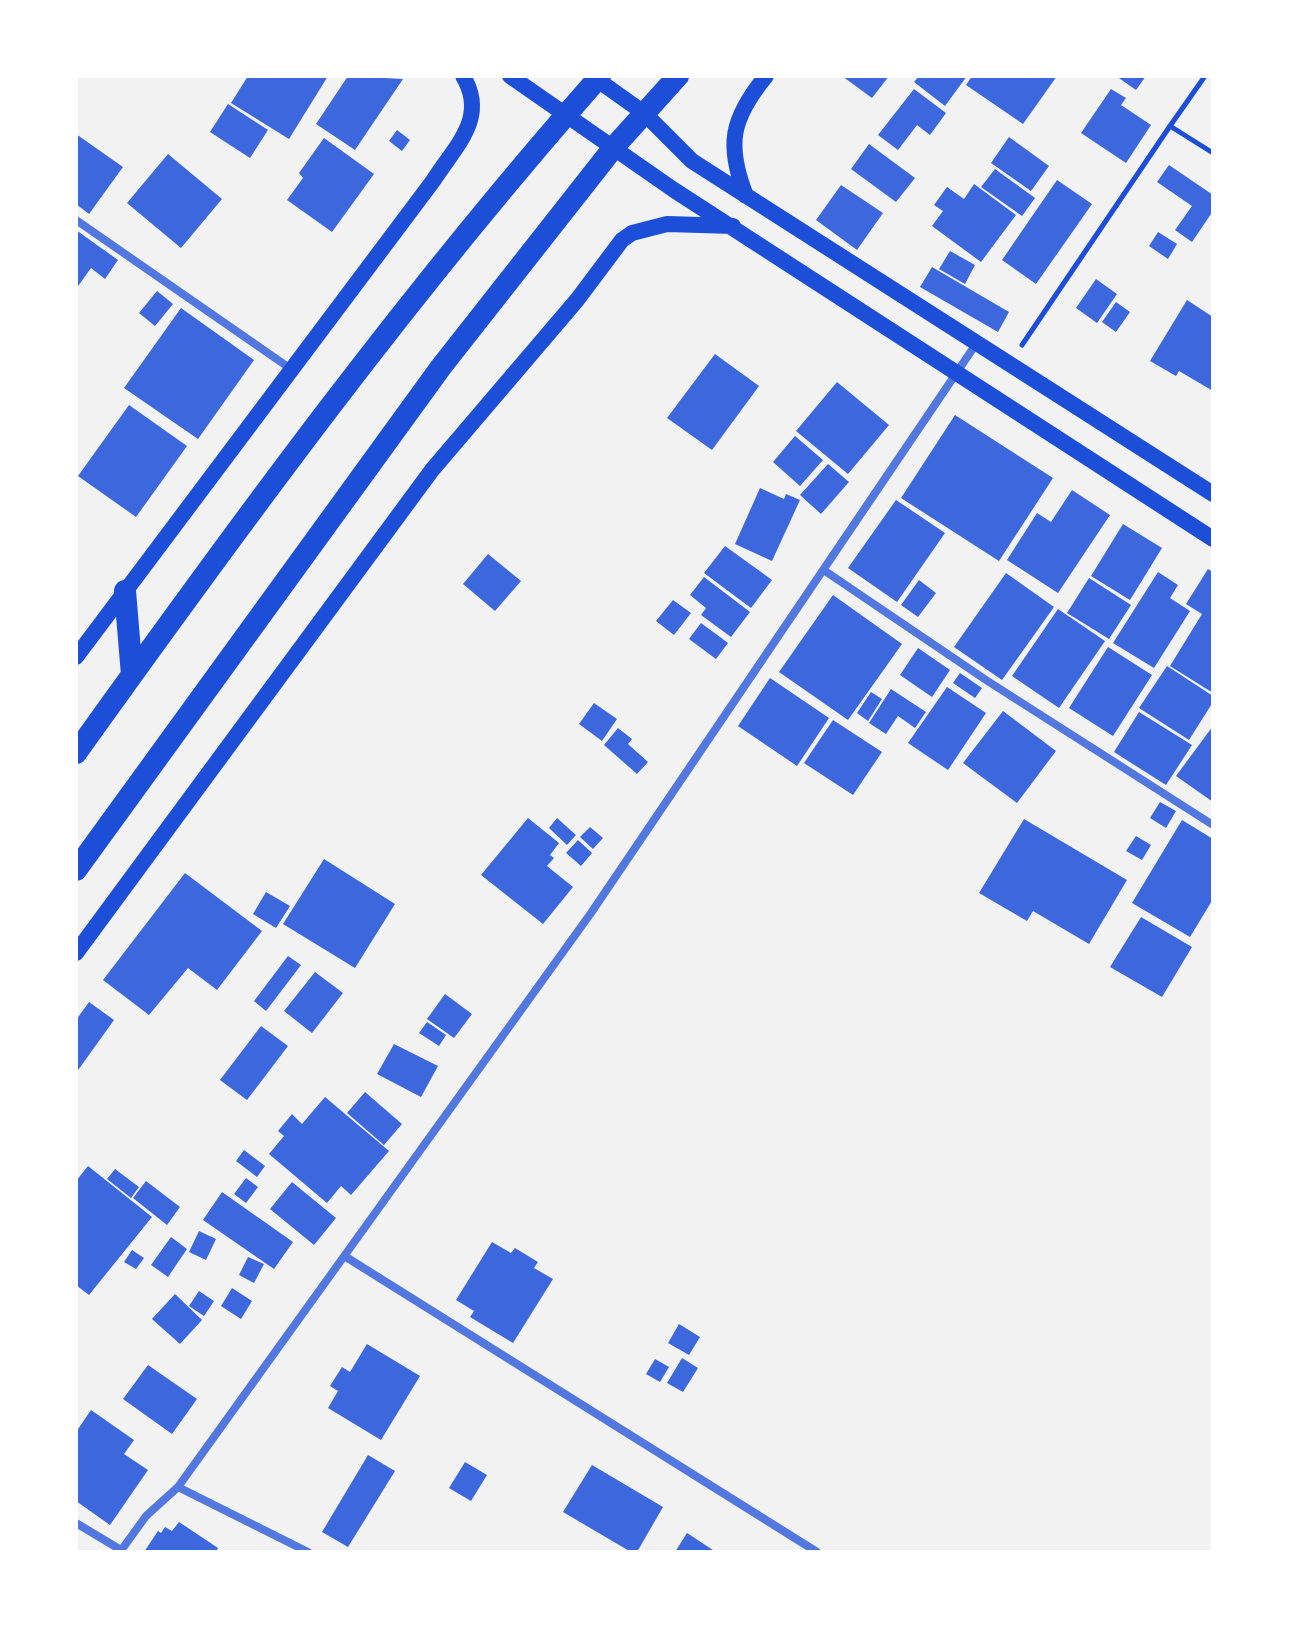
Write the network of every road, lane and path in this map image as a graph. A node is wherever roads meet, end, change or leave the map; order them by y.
1 (463, 76) edge
2 (510, 76) edge
3 (678, 76) edge
4 (766, 76) edge
5 (1205, 76) edge
6 (596, 77) edge
7 (644, 113) junction
8 (568, 115) junction
9 (1170, 126) junction
10 (614, 147) junction
11 (1213, 153) edge
12 (746, 196) junction
13 (76, 220) edge
14 (733, 226) junction
15 (976, 344) junction
16 (1011, 363) junction
17 (291, 369) junction
18 (958, 373) junction
19 (1213, 494) edge
20 (1213, 539) edge
21 (825, 571) junction
22 (125, 591) junction
23 (76, 657) edge
24 (132, 675) junction
25 (76, 753) edge
26 (1213, 825) edge
27 (76, 870) edge
28 (76, 953) edge
29 (346, 1257) junction
30 (178, 1487) junction
31 (76, 1523) edge
32 (120, 1551) edge
33 (308, 1552) edge
34 (817, 1552) edge

1 - 17 main road
2 - 8 main road
3 - 7 highway
4 - 12 main road
5 - 9 path
6 - 7 main road
6 - 8 highway
7 - 10 highway
7 - 12 main road
8 - 10 main road
8 - 24 highway
9 - 11 path
9 - 16 path
10 - 14 main road
10 - 27 highway
12 - 15 main road
13 - 17 street
14 - 18 main road
14 - 28 main road
15 - 16 main road
15 - 18 street
16 - 19 main road
17 - 22 main road
18 - 20 main road
18 - 21 street
21 - 26 street
21 - 29 street
22 - 23 main road
22 - 24 highway
24 - 25 highway
29 - 30 street
29 - 34 street
30 - 32 street
30 - 33 street
31 - 32 street

